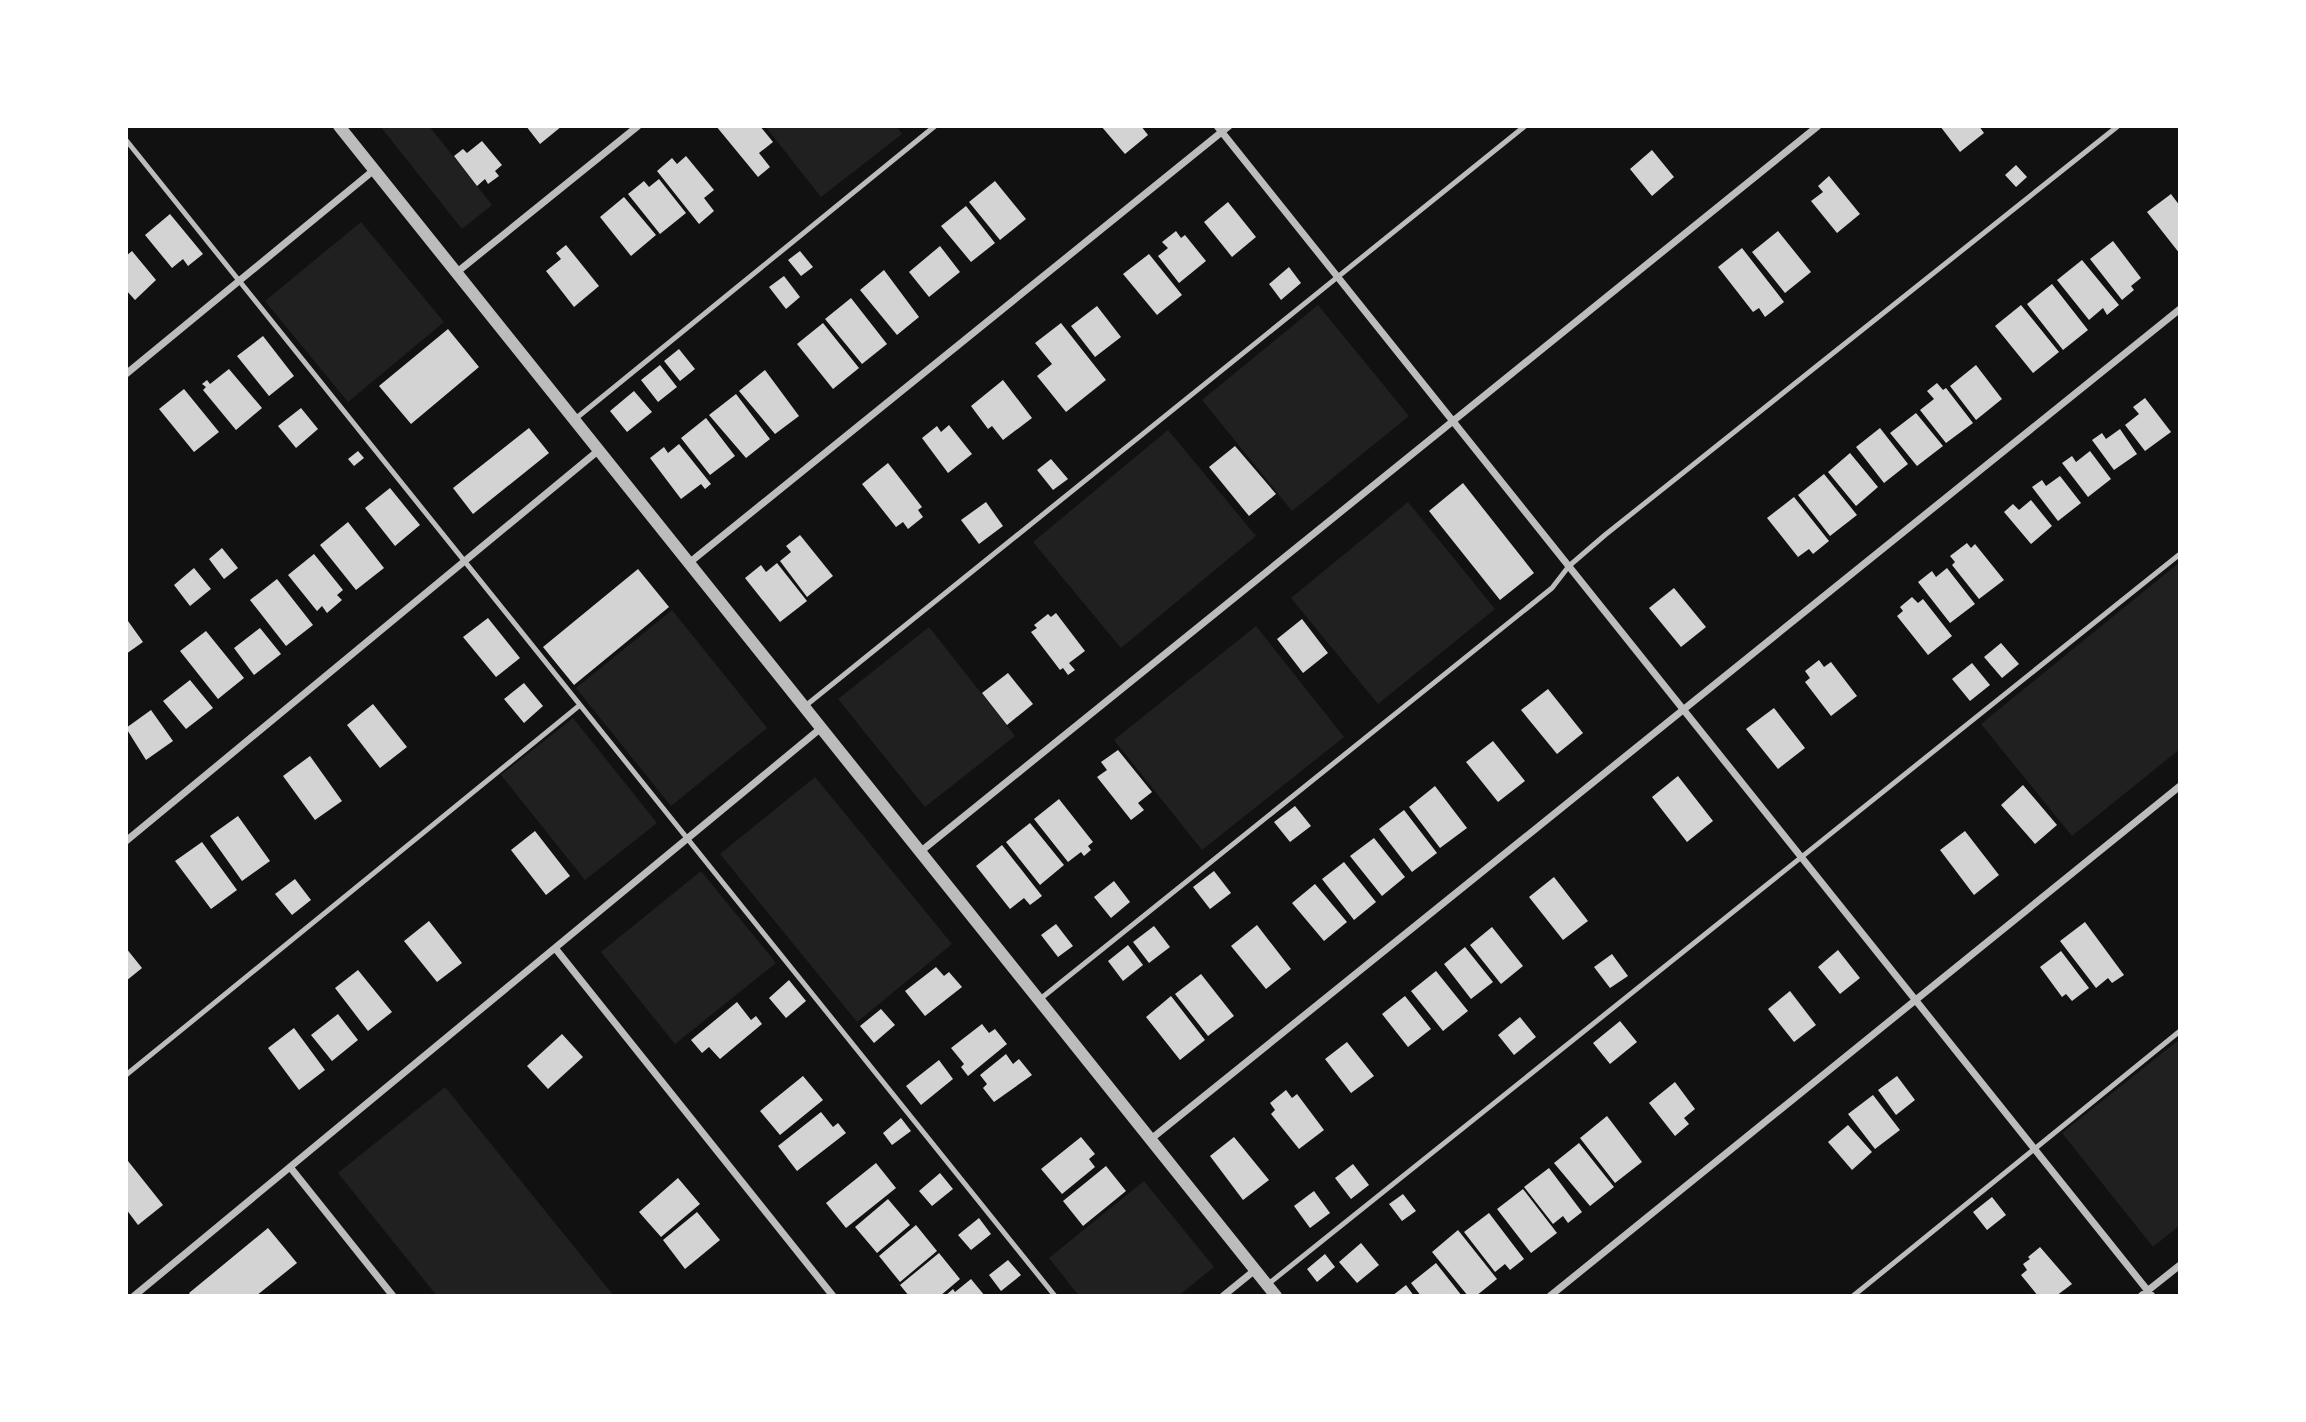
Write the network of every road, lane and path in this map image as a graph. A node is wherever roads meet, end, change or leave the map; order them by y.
1 (638, 126) edge
2 (935, 126) edge
3 (1229, 126) edge
4 (1525, 126) edge
5 (1818, 126) edge
6 (2118, 126) edge
7 (345, 128) edge
8 (1219, 129) edge
9 (126, 140) edge
10 (374, 170) junction
11 (456, 273) junction
12 (1338, 277) junction
13 (239, 280) junction
14 (2180, 309) edge
15 (126, 374) edge
16 (573, 419) junction
17 (1453, 422) junction
18 (598, 450) junction
19 (2180, 554) edge
20 (464, 561) junction
21 (689, 562) junction
22 (1569, 566) junction
23 (580, 705) junction
24 (804, 707) junction
25 (1684, 711) junction
26 (821, 728) junction
27 (2180, 786) edge
28 (687, 838) junction
29 (126, 841) edge
30 (920, 852) junction
31 (1801, 858) junction
32 (555, 948) junction
33 (1039, 1000) junction
34 (1916, 1000) junction
35 (2180, 1031) edge
36 (126, 1075) edge
37 (1151, 1139) junction
38 (2035, 1149) junction
39 (290, 1167) junction
40 (2180, 1265) edge
41 (1255, 1270) junction
42 (1267, 1285) junction
43 (2147, 1294) edge
44 (134, 1296) edge
45 (393, 1296) edge
46 (834, 1296) edge
47 (1055, 1296) edge
48 (1223, 1296) edge
49 (1276, 1296) edge
50 (1550, 1296) edge
51 (1853, 1296) edge

1 - 11 street
2 - 16 lane
3 - 8 street
4 - 12 lane
5 - 17 street
6 - 22 lane
7 - 10 street
8 - 12 street
8 - 21 street
9 - 13 lane
10 - 11 street
10 - 13 street
11 - 16 street
12 - 17 street
12 - 24 lane
13 - 15 street
13 - 20 lane
14 - 25 street
16 - 18 street
17 - 22 street
17 - 30 street
18 - 20 street
18 - 21 street
19 - 31 lane
20 - 23 lane
20 - 29 street
21 - 24 street
22 - 25 street
22 - 33 lane
23 - 28 lane
23 - 36 lane
24 - 26 street
25 - 31 street
25 - 37 street
26 - 28 street
26 - 30 street
27 - 34 street
28 - 32 street
28 - 47 lane
30 - 33 street
31 - 34 street
31 - 42 lane
32 - 39 street
32 - 46 street
33 - 37 street
34 - 38 street
34 - 50 street
35 - 38 lane
37 - 41 street
38 - 43 street
38 - 51 lane
39 - 44 street
39 - 45 street
40 - 43 street
41 - 42 street
41 - 48 street
42 - 49 street

